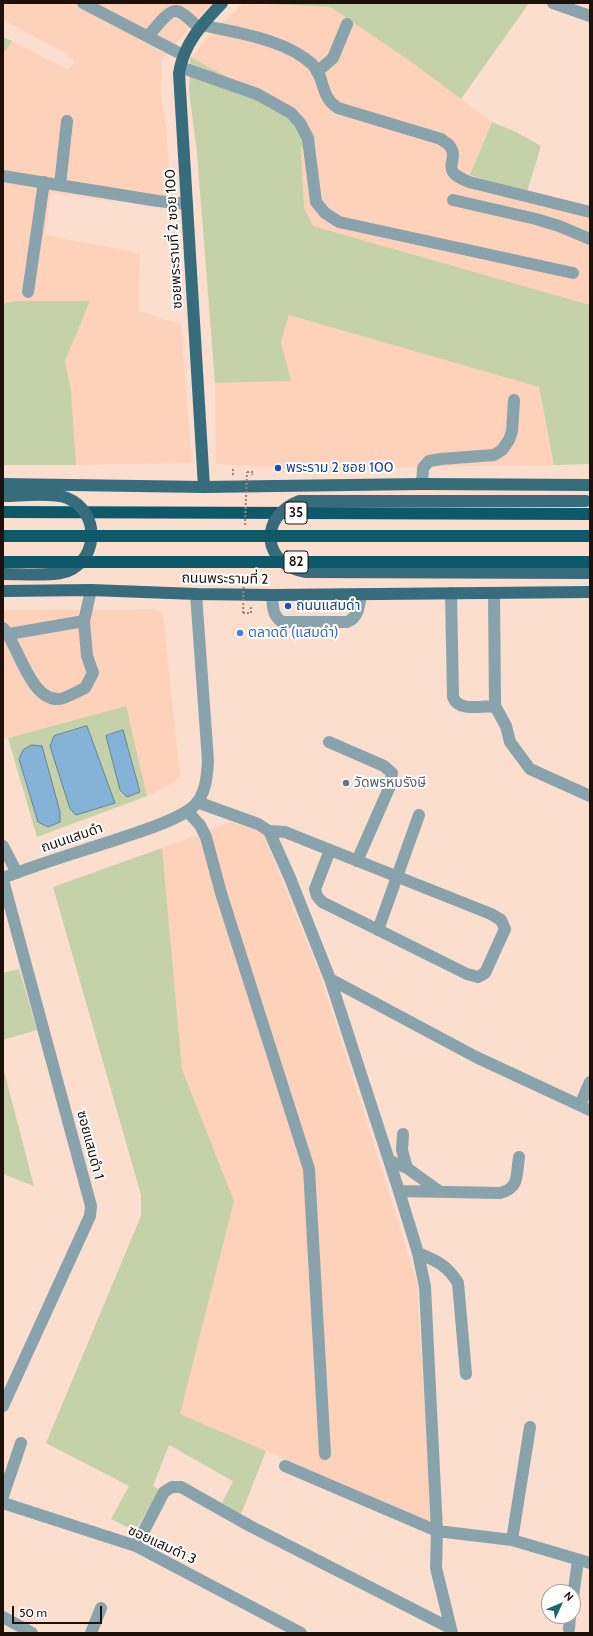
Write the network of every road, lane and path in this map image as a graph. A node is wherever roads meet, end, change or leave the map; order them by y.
1 (83, 3) edge
2 (222, 3) edge
3 (553, 3) edge
4 (590, 16) edge
5 (347, 24) dead end
6 (200, 27) junction
7 (148, 36) junction
8 (183, 54) junction
9 (180, 67) junction
10 (317, 72) junction
11 (67, 121) dead end
12 (3, 176) edge
13 (44, 182) junction
14 (60, 185) junction
15 (453, 200) dead end
16 (187, 204) junction
17 (590, 212) edge
18 (590, 239) edge
19 (573, 273) dead end
20 (28, 292) dead end
21 (514, 400) dead end
22 (3, 484) edge
23 (422, 484) junction
24 (590, 485) edge
25 (204, 487) junction
26 (3, 496) edge
27 (588, 501) edge
28 (3, 512) edge
29 (590, 514) edge
30 (3, 536) edge
31 (590, 536) edge
32 (3, 557) edge
33 (590, 557) edge
34 (3, 562) edge
35 (590, 562) edge
36 (590, 573) edge
37 (3, 574) edge
38 (91, 590) junction
39 (3, 591) edge
40 (590, 592) edge
41 (451, 593) junction
42 (494, 593) junction
43 (196, 594) junction
44 (361, 594) junction
45 (272, 595) junction
46 (240, 604) dead end
47 (243, 613) dead end
48 (84, 621) junction
49 (6, 631) edge
50 (495, 706) junction
51 (329, 742) dead end
52 (590, 796) edge
53 (197, 802) junction
54 (187, 811) junction
55 (419, 815) dead end
56 (269, 831) junction
57 (3, 846) edge
58 (330, 850) junction
59 (357, 861) junction
60 (17, 873) junction
61 (397, 876) junction
62 (3, 879) edge
63 (378, 930) junction
64 (330, 979) junction
65 (590, 1082) edge
66 (585, 1108) edge
67 (403, 1134) dead end
68 (519, 1157) dead end
69 (390, 1161) junction
70 (407, 1168) junction
71 (399, 1191) junction
72 (439, 1191) junction
73 (418, 1253) junction
74 (466, 1374) dead end
75 (3, 1406) edge
76 (530, 1427) dead end
77 (21, 1443) dead end
78 (325, 1454) dead end
79 (285, 1466) dead end
80 (3, 1496) edge
81 (3, 1503) edge
82 (437, 1530) junction
83 (512, 1540) junction
84 (136, 1546) junction
85 (578, 1560) junction
86 (590, 1563) edge
87 (575, 1584) edge
88 (101, 1608) dead end
89 (3, 1617) edge
90 (569, 1624) edge
91 (569, 1629) dead end
92 (451, 1630) edge
93 (32, 1633) edge
94 (91, 1633) edge
95 (301, 1633) edge

1 - 7 street
2 - 6 main road, ซอยพระรามที่ 2 ซอย 100
3 - 4 street
5 - 10 street
6 - 7 street
6 - 8 main road, ซอยพระรามที่ 2 ซอย 100
6 - 10 street
7 - 8 street
8 - 9 main road, ซอยพระรามที่ 2 ซอย 100
9 - 16 main road, ซอยพระรามที่ 2 ซอย 100
9 - 19 street
10 - 17 street
11 - 14 street
12 - 13 street
13 - 14 street
13 - 20 street
14 - 16 street
15 - 18 street
16 - 25 main road, ซอยพระรามที่ 2 ซอย 100
21 - 23 street
22 - 25 main road, 35
23 - 24 main road, 35
23 - 25 main road, 35
26 - 37 main road, bridge
27 - 36 main road, bridge
28 - 29 highway, 35
30 - 31 highway, 82, bridge
32 - 33 highway, ถนนพระรามที่ 2
34 - 35 highway, 82, bridge
38 - 39 main road, ถนนพระรามที่ 2
38 - 43 main road, ถนนพระรามที่ 2
38 - 48 street
40 - 42 main road, ถนนพระรามที่ 2
41 - 42 main road, ถนนพระรามที่ 2
41 - 44 main road, ถนนพระรามที่ 2
41 - 50 street
42 - 50 street
43 - 45 main road, ถนนพระรามที่ 2
43 - 53 street, ถนนแสมดำ
44 - 45 main road, ถนนพระรามที่ 2
44 - 45 street
46 - 47 path
48 - 49 street
48 - 49 street
50 - 52 street
51 - 59 street
53 - 54 street, ถนนแสมดำ
53 - 56 street
54 - 60 street, ถนนแสมดำ
54 - 78 street
55 - 61 street
56 - 58 street
56 - 64 street
57 - 60 street
58 - 59 street
58 - 63 street
59 - 61 street
60 - 62 street, ถนนแสมดำ
61 - 63 street
61 - 63 street
62 - 75 street, ซอยแสมดำ 1
64 - 66 street
64 - 69 street
65 - 66 street
67 - 70 street
68 - 72 street
69 - 70 street
69 - 71 street
70 - 72 street
71 - 72 street
71 - 73 street
73 - 74 street
73 - 82 street
76 - 83 street
77 - 80 street
79 - 82 street
81 - 84 street, ซอยแสมดำ 3
82 - 83 street
82 - 92 street
83 - 85 street
84 - 92 street
84 - 95 street, ซอยแสมดำ 3
85 - 86 street
85 - 87 street
88 - 94 street
89 - 93 street
90 - 91 street

